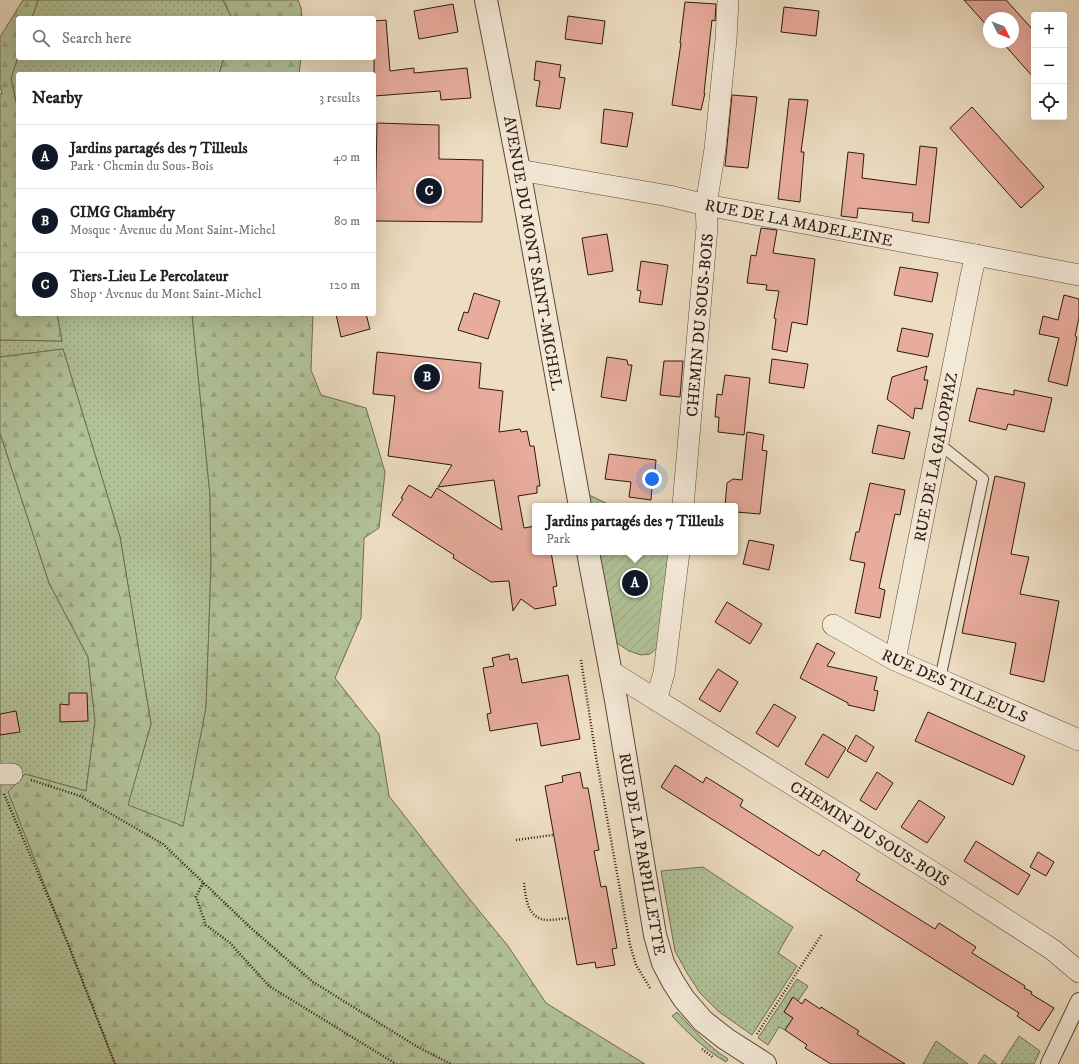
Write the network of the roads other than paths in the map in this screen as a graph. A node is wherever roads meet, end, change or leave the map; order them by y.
1 (486, 0) edge
2 (728, 0) edge
3 (519, 170) junction
4 (706, 205) junction
5 (976, 255) junction
6 (1079, 275) edge
7 (938, 443) junction
8 (579, 503) edge
9 (683, 503) edge
10 (589, 555) edge
11 (679, 555) edge
12 (833, 626) dead end
13 (896, 660) junction
14 (610, 671) junction
15 (940, 680) junction
16 (656, 700) junction
17 (1079, 740) edge
18 (1079, 972) edge
19 (1079, 1001) edge
20 (765, 1064) edge
21 (1049, 1064) edge

1 - 3 street, AVENUE DU MONT SAINT-MICHEL
2 - 4 street, CHEMIN DU SOUS-BOIS
3 - 4 street, RUE DE LA MADELEINE
3 - 8 street, AVENUE DU MONT SAINT-MICHEL
4 - 5 street, RUE DE LA MADELEINE
4 - 9 street, CHEMIN DU SOUS-BOIS
5 - 6 street, RUE DE LA MADELEINE
5 - 7 street, RUE DE LA GALOPPAZ
7 - 13 street, RUE DE LA GALOPPAZ
7 - 15 lane
10 - 14 street
11 - 16 street
12 - 13 street, RUE DES TILLEULS
13 - 15 street, RUE DES TILLEULS
14 - 16 street, CHEMIN DU SOUS-BOIS
14 - 20 street, RUE DE LA PARPILLETTE
15 - 17 street, RUE DES TILLEULS
16 - 18 street, CHEMIN DU SOUS-BOIS
19 - 21 street

